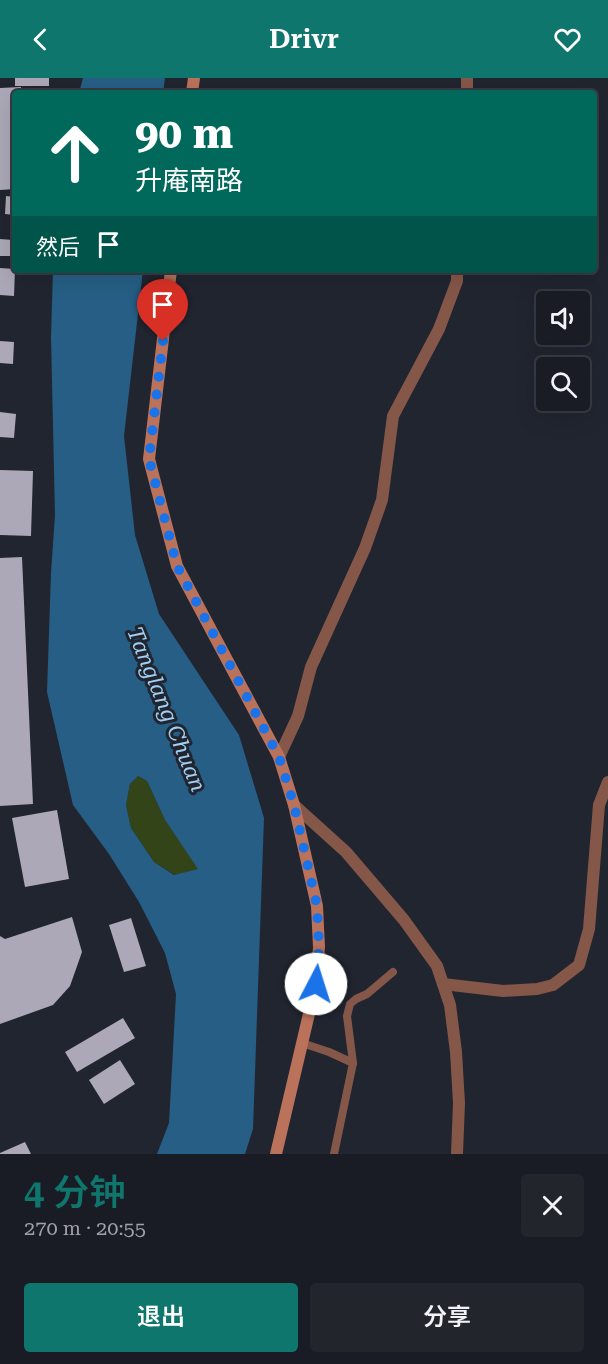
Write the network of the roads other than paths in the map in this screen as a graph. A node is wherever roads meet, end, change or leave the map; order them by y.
1 (171, 273) edge
2 (458, 273) edge
3 (279, 757) junction
4 (608, 782) edge
5 (294, 805) junction
6 (393, 972) dead end
7 (444, 984) junction
8 (302, 1043) junction
9 (353, 1063) junction
10 (276, 1154) edge
11 (334, 1154) edge
12 (457, 1154) edge

1 - 3 main road
2 - 3 street
3 - 5 main road
4 - 7 street
5 - 7 street
5 - 8 main road
6 - 9 lane
7 - 12 street
8 - 9 lane
8 - 10 main road
9 - 11 lane

